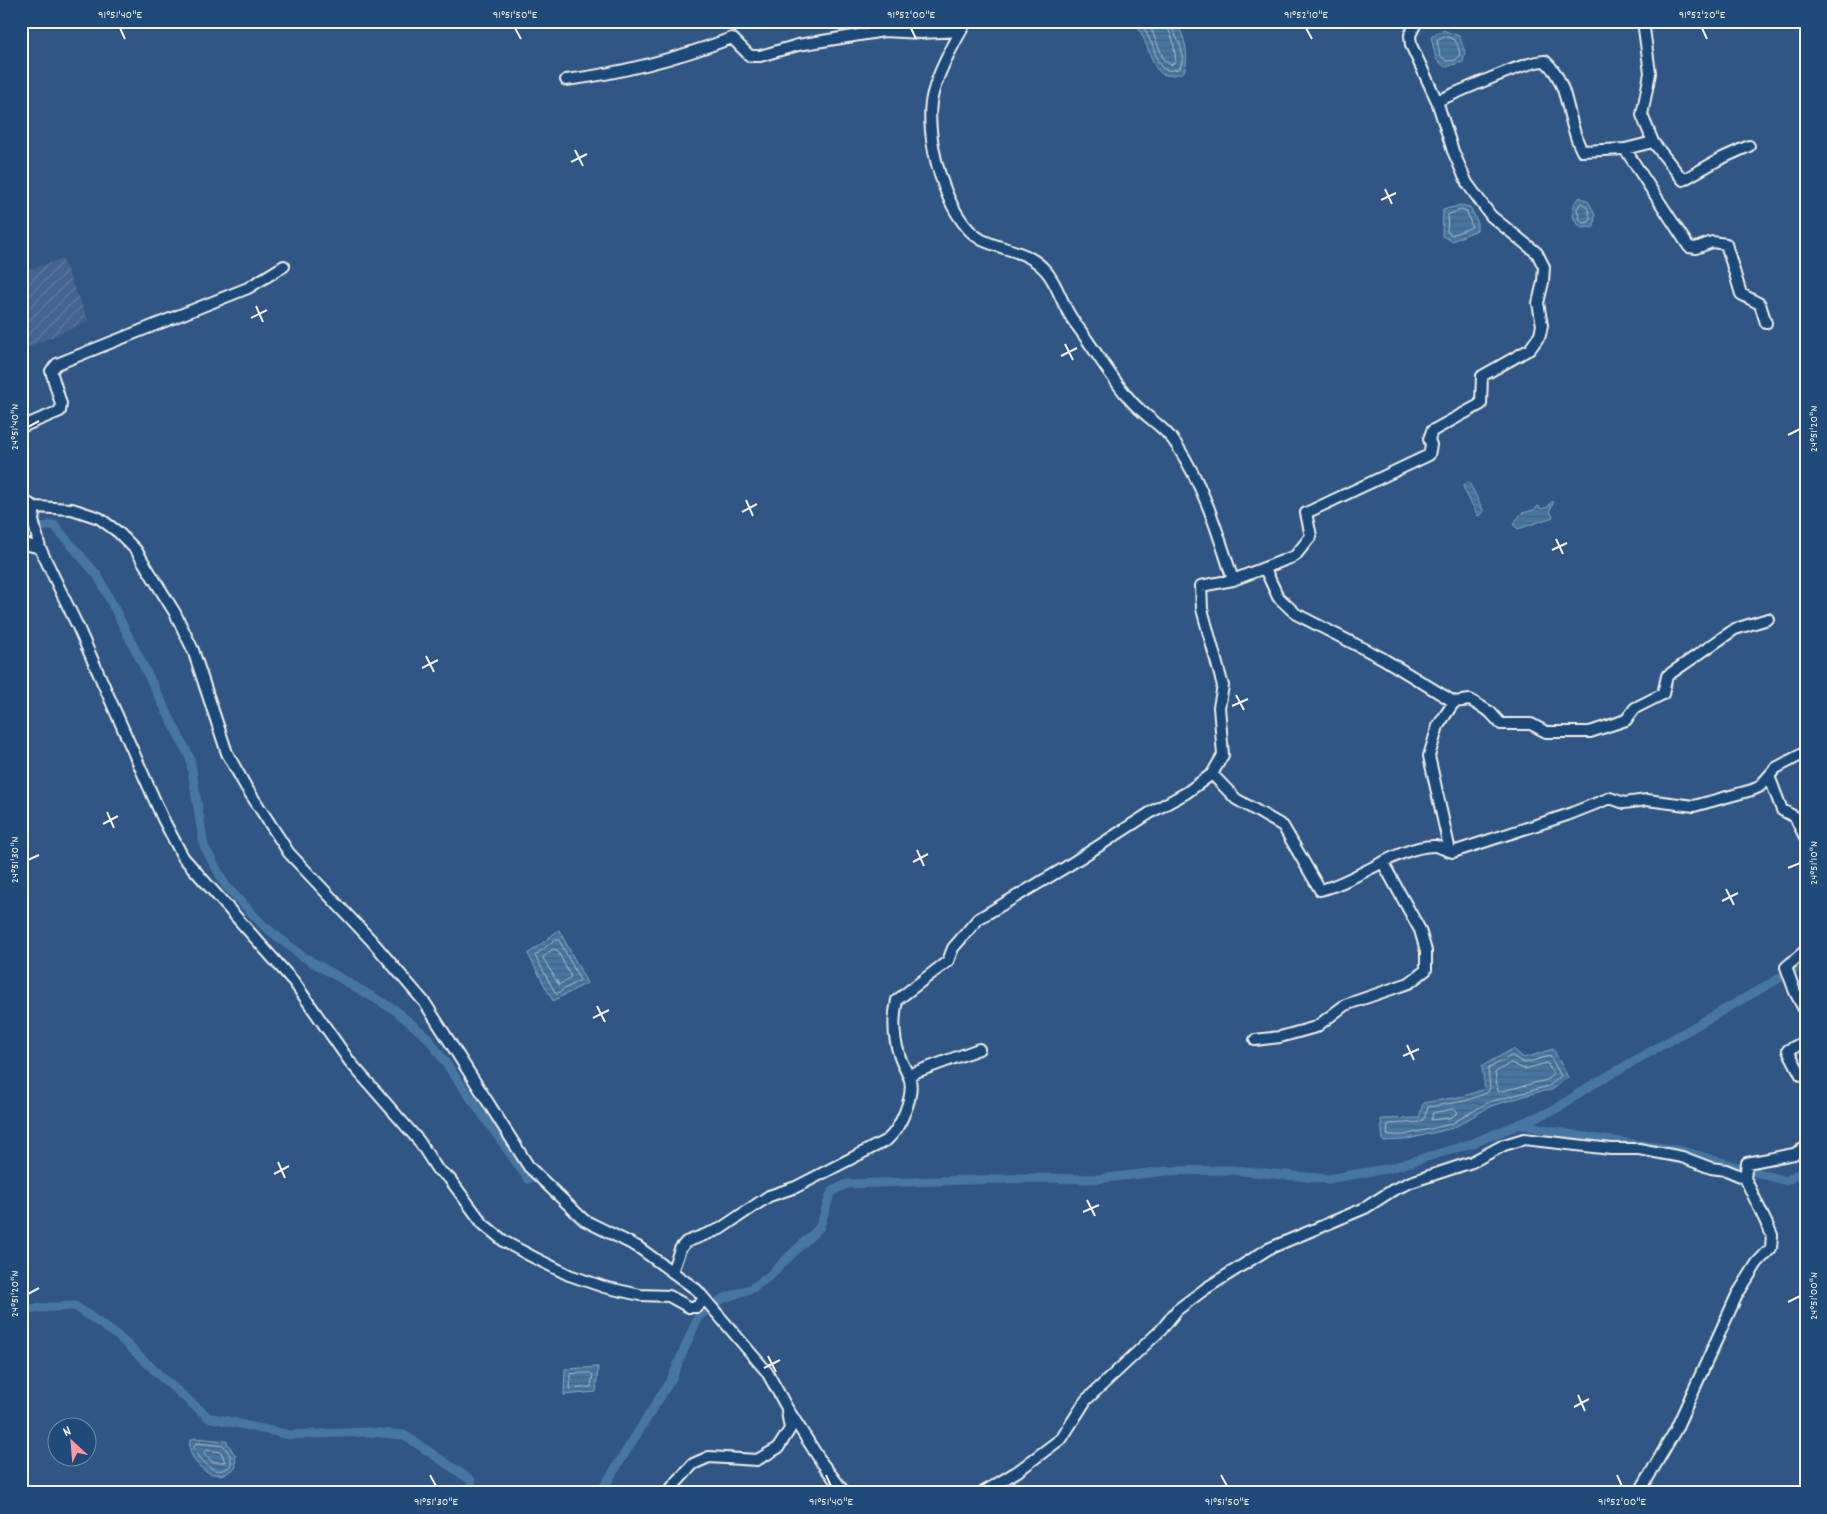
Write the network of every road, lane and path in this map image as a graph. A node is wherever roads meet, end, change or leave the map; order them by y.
1 (1417, 21) edge
2 (1643, 21) edge
3 (963, 26) edge
4 (566, 80) dead end
5 (1437, 101) junction
6 (1653, 142) junction
7 (1749, 146) dead end
8 (1625, 149) junction
9 (284, 266) dead end
10 (1766, 323) dead end
11 (21, 427) edge
12 (21, 499) edge
13 (35, 507) junction
14 (21, 543) edge
15 (40, 548) junction
16 (1265, 569) junction
17 (1233, 580) junction
18 (1768, 619) dead end
19 (1454, 702) junction
20 (1806, 752) edge
21 (1212, 774) junction
22 (1769, 776) junction
23 (1806, 839) edge
24 (1450, 851) junction
25 (1383, 863) junction
26 (1806, 950) edge
27 (1806, 1013) edge
28 (1255, 1040) dead end
29 (1806, 1041) edge
30 (978, 1048) dead end
31 (1806, 1074) edge
32 (908, 1075) junction
33 (1806, 1147) edge
34 (1745, 1178) junction
35 (672, 1272) junction
36 (704, 1299) junction
37 (787, 1408) junction
38 (667, 1493) edge
39 (845, 1493) edge
40 (982, 1493) edge
41 (1639, 1493) edge

1 - 5 street
2 - 6 street
3 - 4 street
3 - 17 street
5 - 8 street
5 - 16 street
6 - 7 street
6 - 8 street
8 - 10 street
9 - 11 street
12 - 13 street
13 - 15 street
13 - 35 street
14 - 15 street
15 - 36 street
16 - 17 street
16 - 19 street
17 - 21 street
18 - 19 street
19 - 24 street
20 - 22 street
21 - 25 street
21 - 32 street
22 - 23 street
22 - 24 street
24 - 25 street
25 - 28 street
26 - 27 street
29 - 31 street
30 - 32 street
32 - 35 street
33 - 34 street
34 - 40 street
34 - 41 street
35 - 36 street
36 - 37 street
37 - 38 street
37 - 39 street

